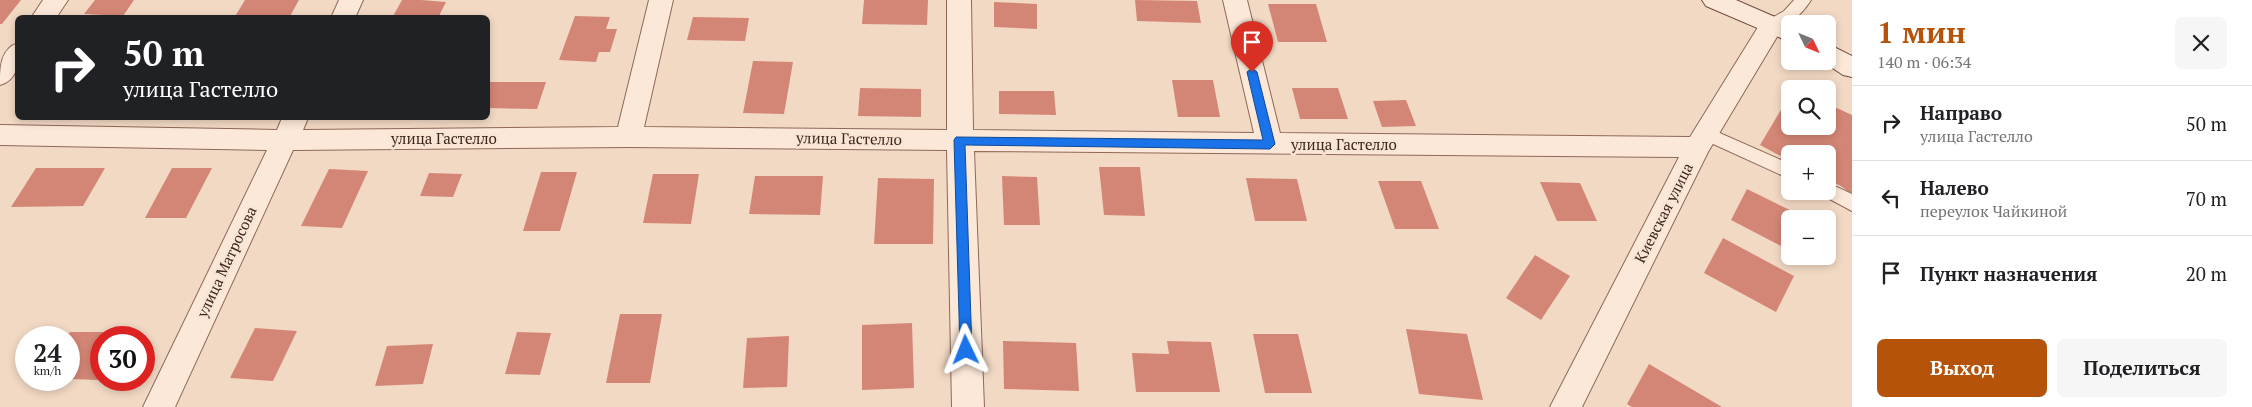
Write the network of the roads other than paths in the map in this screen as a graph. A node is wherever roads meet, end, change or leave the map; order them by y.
1 (56, 0) edge
2 (351, 0) edge
3 (661, 0) edge
4 (958, 0) edge
5 (1235, 0) edge
6 (1714, 0) edge
7 (1803, 0) edge
8 (45, 15) edge
9 (344, 15) edge
10 (1789, 15) edge
11 (1781, 29) edge
12 (15, 56) edge
13 (1836, 58) edge
14 (1852, 68) edge
15 (0, 76) edge
16 (290, 129) edge
17 (0, 135) edge
18 (629, 137) junction
19 (960, 140) junction
20 (1702, 140) junction
21 (1270, 144) junction
22 (1781, 169) edge
23 (1836, 194) edge
24 (1852, 204) edge
25 (159, 407) edge
26 (968, 407) edge
27 (1566, 407) edge

1 - 8 street
2 - 9 street
3 - 18 street
4 - 19 street
5 - 21 street
6 - 11 street
7 - 10 lane
11 - 20 street, Киевская улица
12 - 15 street
13 - 14 street
16 - 17 street, улица Гастелло
16 - 18 street, улица Гастелло
16 - 25 street, улица Матросова
18 - 19 street, улица Гастелло
19 - 21 street, улица Гастелло
19 - 26 street
20 - 21 street, улица Гастелло
20 - 22 lane
20 - 27 street, Киевская улица
23 - 24 lane

